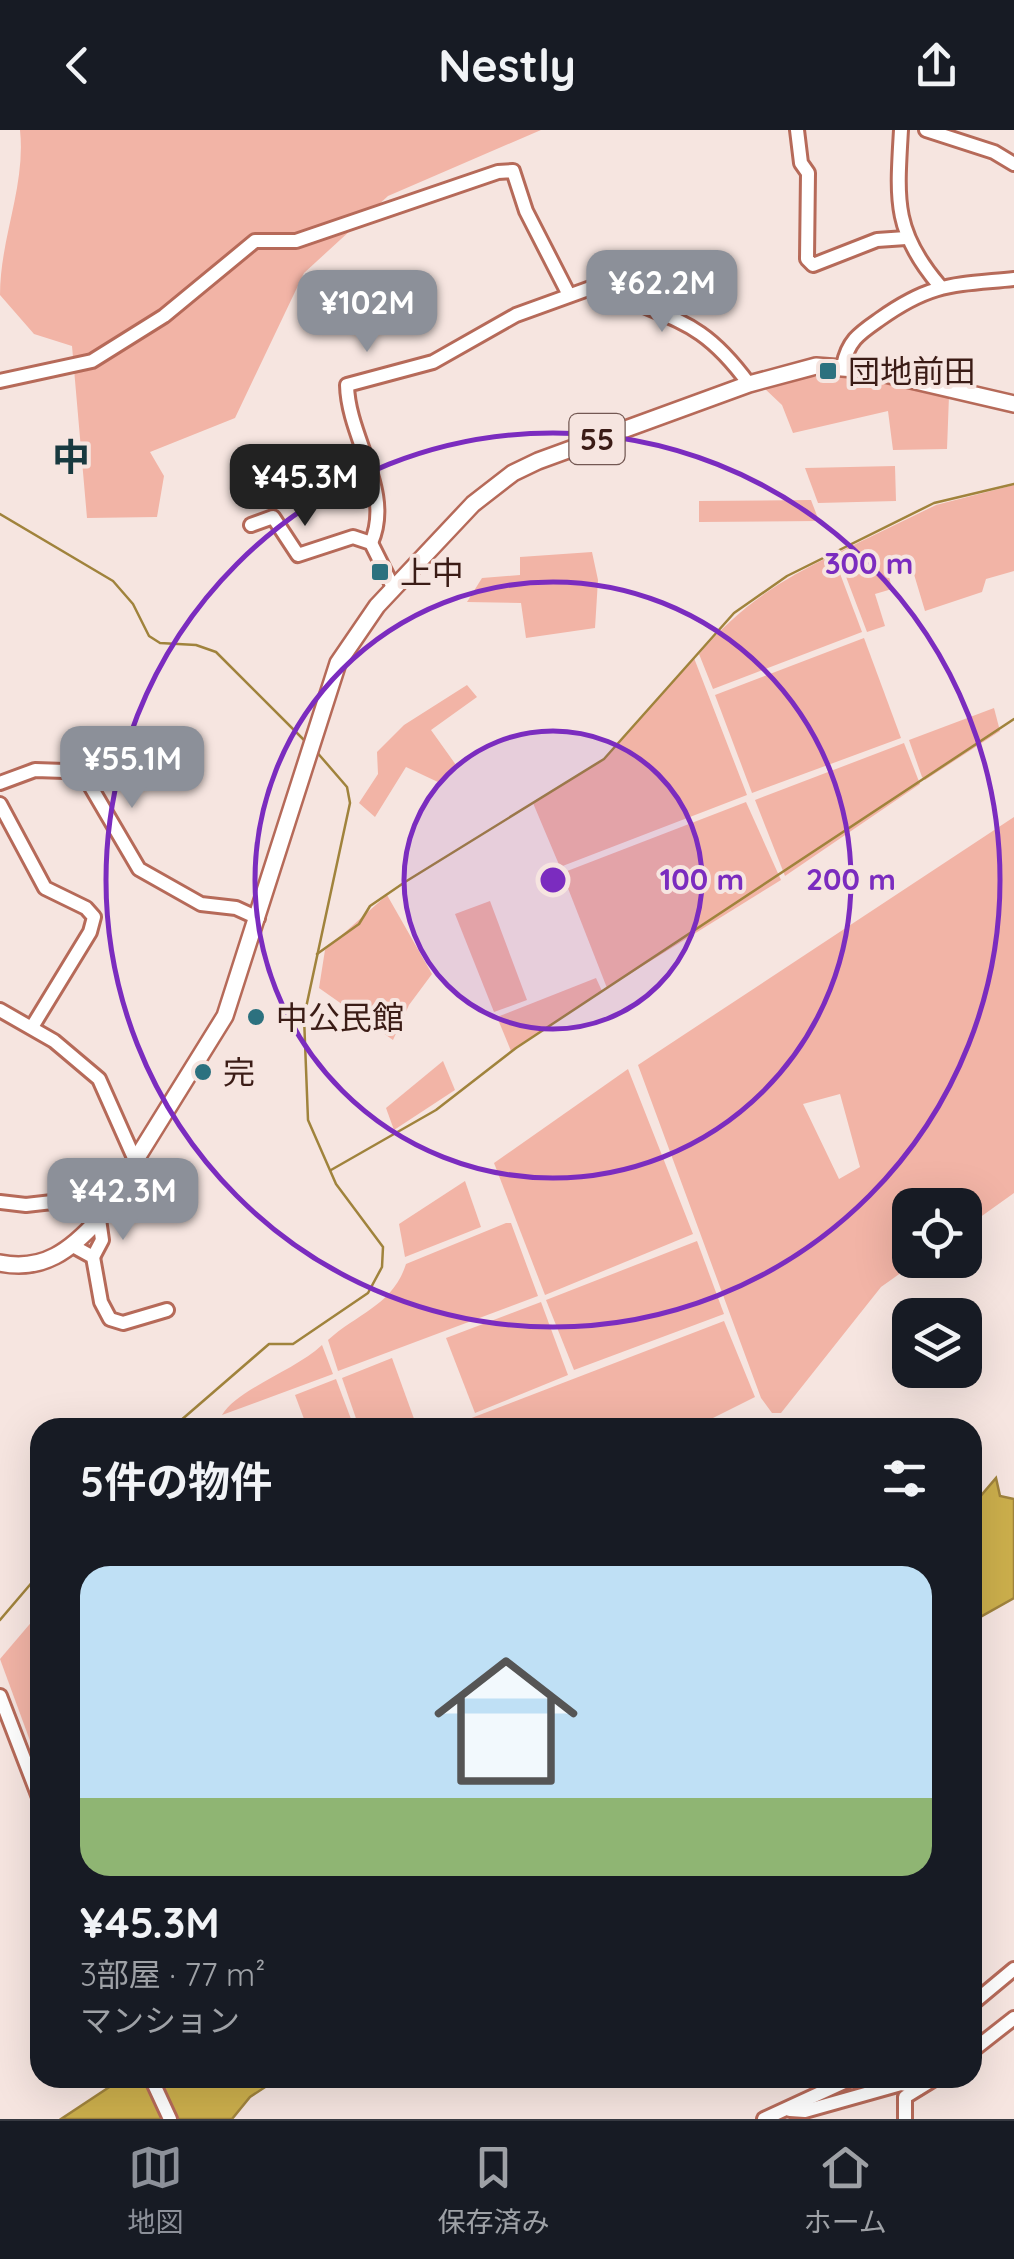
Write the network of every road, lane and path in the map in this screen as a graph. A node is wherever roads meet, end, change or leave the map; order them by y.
1 (797, 130) edge
2 (901, 130) edge
3 (926, 130) edge
4 (1014, 164) edge
5 (906, 238) junction
6 (1014, 279) edge
7 (940, 286) junction
8 (568, 293) junction
9 (843, 366) junction
10 (0, 382) edge
11 (748, 384) junction
12 (1013, 399) edge
13 (251, 525) dead end
14 (371, 544) junction
15 (394, 587) junction
16 (0, 783) edge
17 (0, 804) edge
18 (258, 918) junction
19 (0, 1010) edge
20 (32, 1027) junction
21 (134, 1160) junction
22 (0, 1202) edge
23 (99, 1220) junction
24 (73, 1246) junction
25 (93, 1257) junction
26 (0, 1264) edge
27 (167, 1310) dead end
28 (0, 1696) edge
29 (30, 1774) edge
30 (1014, 1969) edge
31 (982, 1996) edge
32 (1014, 2018) edge
33 (982, 2044) edge
34 (156, 2088) edge
35 (834, 2088) edge
36 (887, 2088) edge
37 (919, 2088) edge
38 (790, 2110) junction
39 (170, 2119) edge
40 (764, 2119) edge
41 (905, 2119) edge

1 - 5 street
2 - 5 street
3 - 4 street
5 - 7 street
6 - 7 street
7 - 9 street
8 - 10 street
8 - 11 street
8 - 14 street
9 - 11 main road, 55
9 - 12 main road, 55
11 - 15 main road, 55
13 - 14 street
14 - 15 street
15 - 18 main road, 55
16 - 18 street
17 - 20 street
18 - 21 main road, 55
19 - 20 street
20 - 21 street
21 - 23 main road, 55
22 - 23 street
23 - 24 main road, 55
23 - 25 street
24 - 25 street
24 - 26 main road, 55
25 - 27 street
28 - 29 street
30 - 31 street
32 - 33 street
34 - 39 street
35 - 38 street
36 - 38 street
37 - 41 street
38 - 40 street

